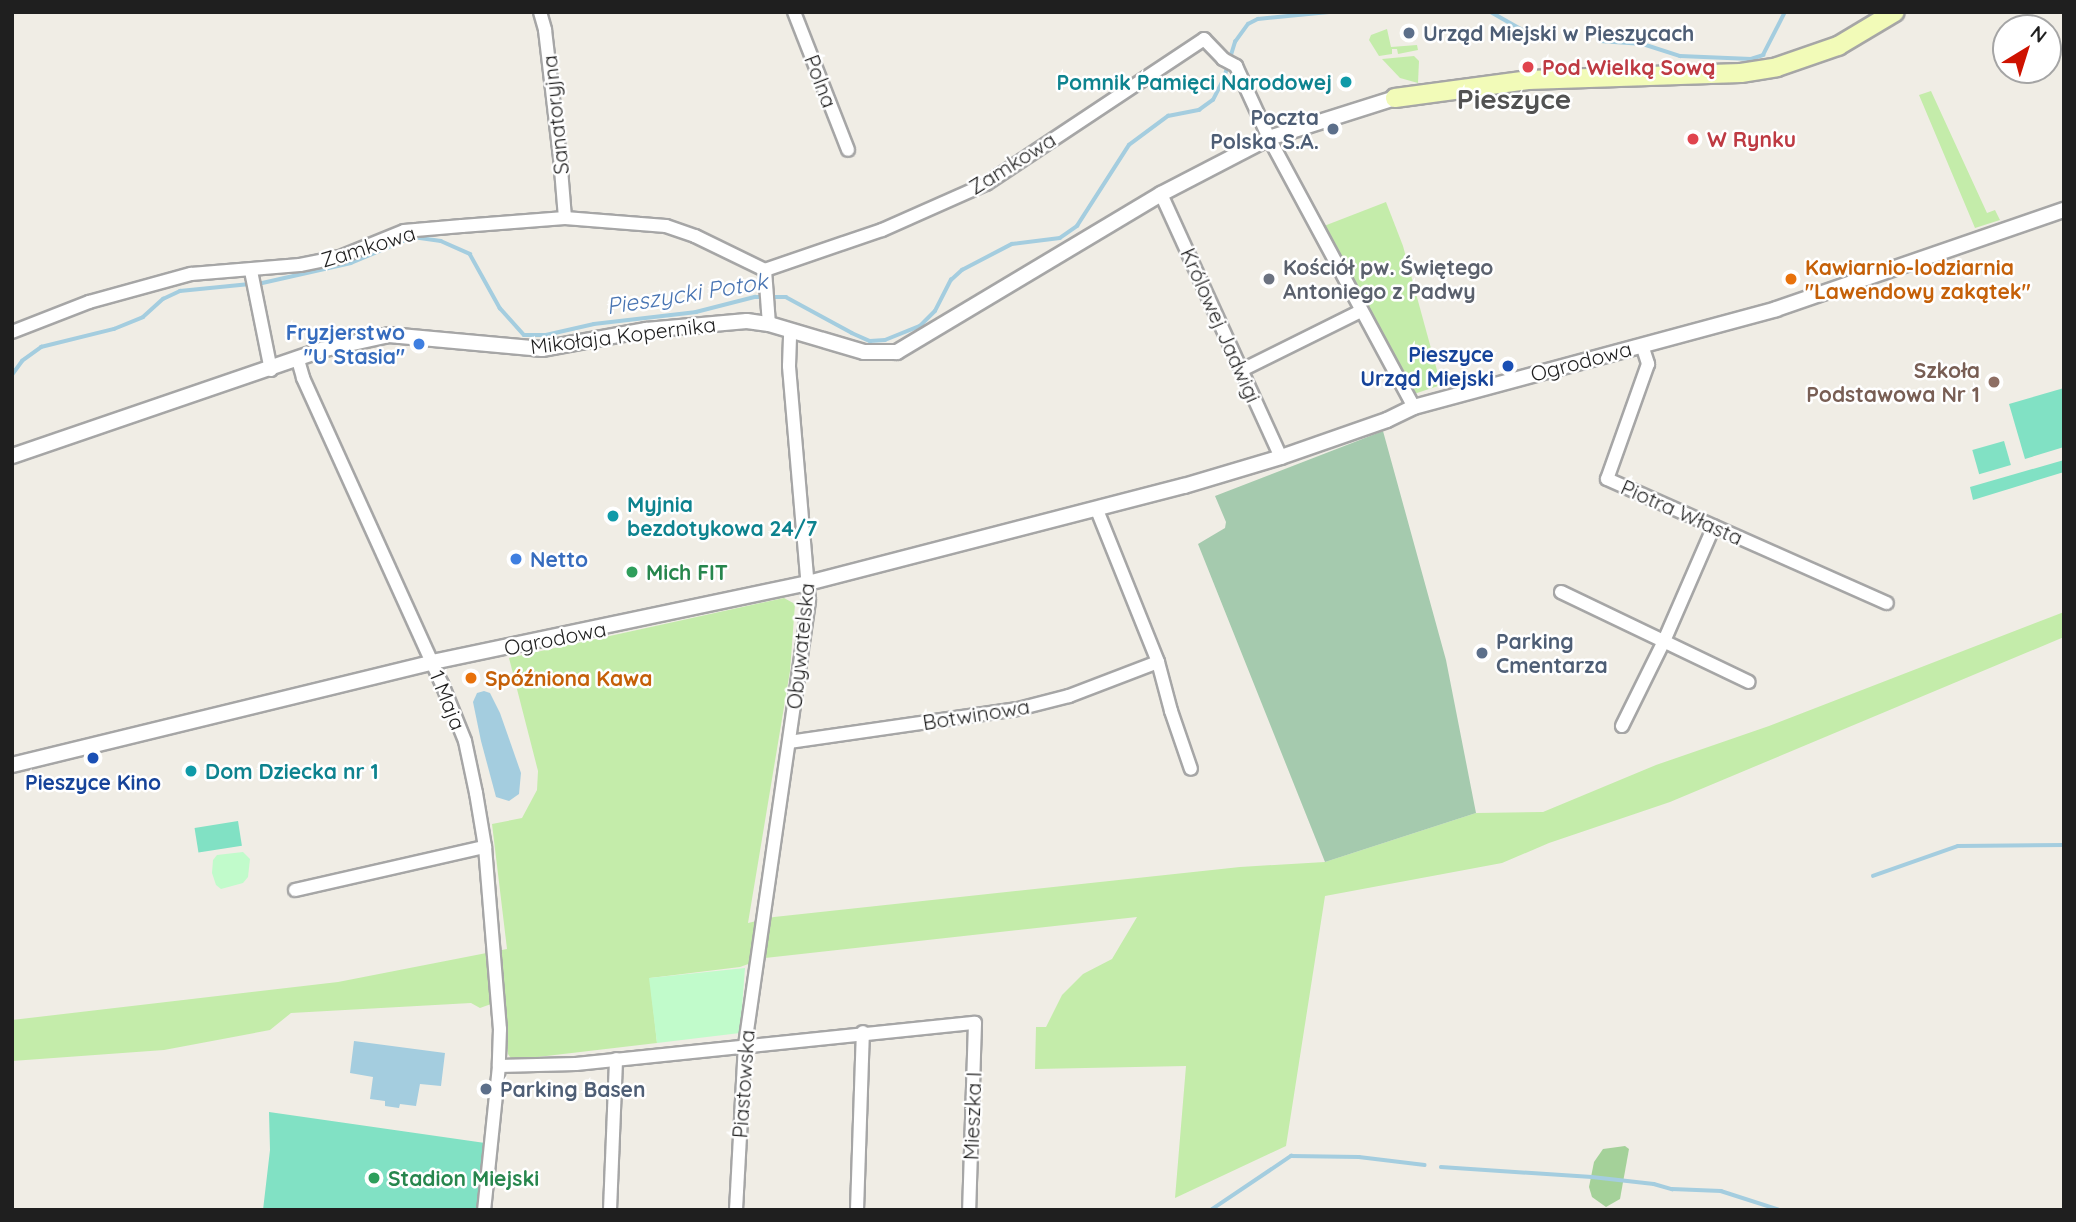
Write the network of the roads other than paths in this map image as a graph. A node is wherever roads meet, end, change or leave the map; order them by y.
1 (540, 12) edge
2 (794, 12) edge
3 (1895, 12) edge
4 (1395, 98) joint
5 (1269, 138) junction
6 (848, 150) dead end
7 (1161, 194) junction
8 (2064, 210) edge
9 (565, 218) junction
10 (765, 270) junction
11 (251, 274) junction
12 (1362, 311) junction
13 (769, 324) junction
14 (790, 331) junction
15 (12, 332) edge
16 (1642, 345) junction
17 (298, 360) junction
18 (271, 370) junction
19 (1242, 370) junction
20 (1414, 407) junction
21 (12, 456) edge
22 (1280, 457) junction
23 (1097, 510) junction
24 (1714, 526) junction
25 (808, 583) junction
26 (1561, 592) dead end
27 (1887, 603) dead end
28 (1664, 641) junction
29 (433, 662) junction
30 (1158, 662) junction
31 (1749, 682) dead end
32 (1622, 726) dead end
33 (789, 742) junction
34 (12, 765) edge
35 (1191, 769) dead end
36 (485, 847) junction
37 (295, 890) dead end
38 (757, 959) joint
39 (863, 1032) junction
40 (745, 1045) junction
41 (616, 1059) junction
42 (499, 1066) junction
43 (484, 1210) edge
44 (610, 1210) edge
45 (736, 1210) edge
46 (857, 1210) edge
47 (969, 1210) edge

1 - 9 street, Sanatoryjna
2 - 6 street, Polna
3 - 4 main road
4 - 5 street, Mikołaja Kopernika
5 - 7 street, Mikołaja Kopernika
5 - 10 street, Zamkowa
5 - 12 street
7 - 14 street, Mikołaja Kopernika
7 - 19 street, Królowej Jadwigi
8 - 16 street, Ogrodowa
9 - 10 street, Zamkowa
9 - 11 street, Zamkowa
10 - 13 street
11 - 15 street, Zamkowa
11 - 18 street
12 - 19 street
12 - 20 street
13 - 14 street, Mikołaja Kopernika
13 - 17 street, Mikołaja Kopernika
14 - 25 street, Obywatelska
16 - 20 street, Ogrodowa
16 - 24 street, Piotra Własta
17 - 18 street, Mikołaja Kopernika
17 - 29 street, 1 Maja
18 - 21 street, Mikołaja Kopernika
19 - 22 street, Królowej Jadwigi
20 - 22 street, Ogrodowa
22 - 23 street, Ogrodowa
23 - 25 street, Ogrodowa
23 - 30 street
24 - 27 street, Piotra Własta
24 - 28 street
25 - 29 street, Ogrodowa
25 - 33 street, Obywatelska
26 - 28 street
28 - 31 street
28 - 32 street
29 - 34 street, Ogrodowa
29 - 36 street, 1 Maja
30 - 33 street, Botwinowa
30 - 35 street
33 - 38 street, Obywatelska
36 - 37 street
36 - 42 street, 1 Maja
38 - 40 street, Piastowska
39 - 40 street
39 - 46 street
39 - 47 street, Mieszka I
40 - 41 street
40 - 45 street, Piastowska
41 - 42 street
41 - 44 street
42 - 43 street, 1 Maja

